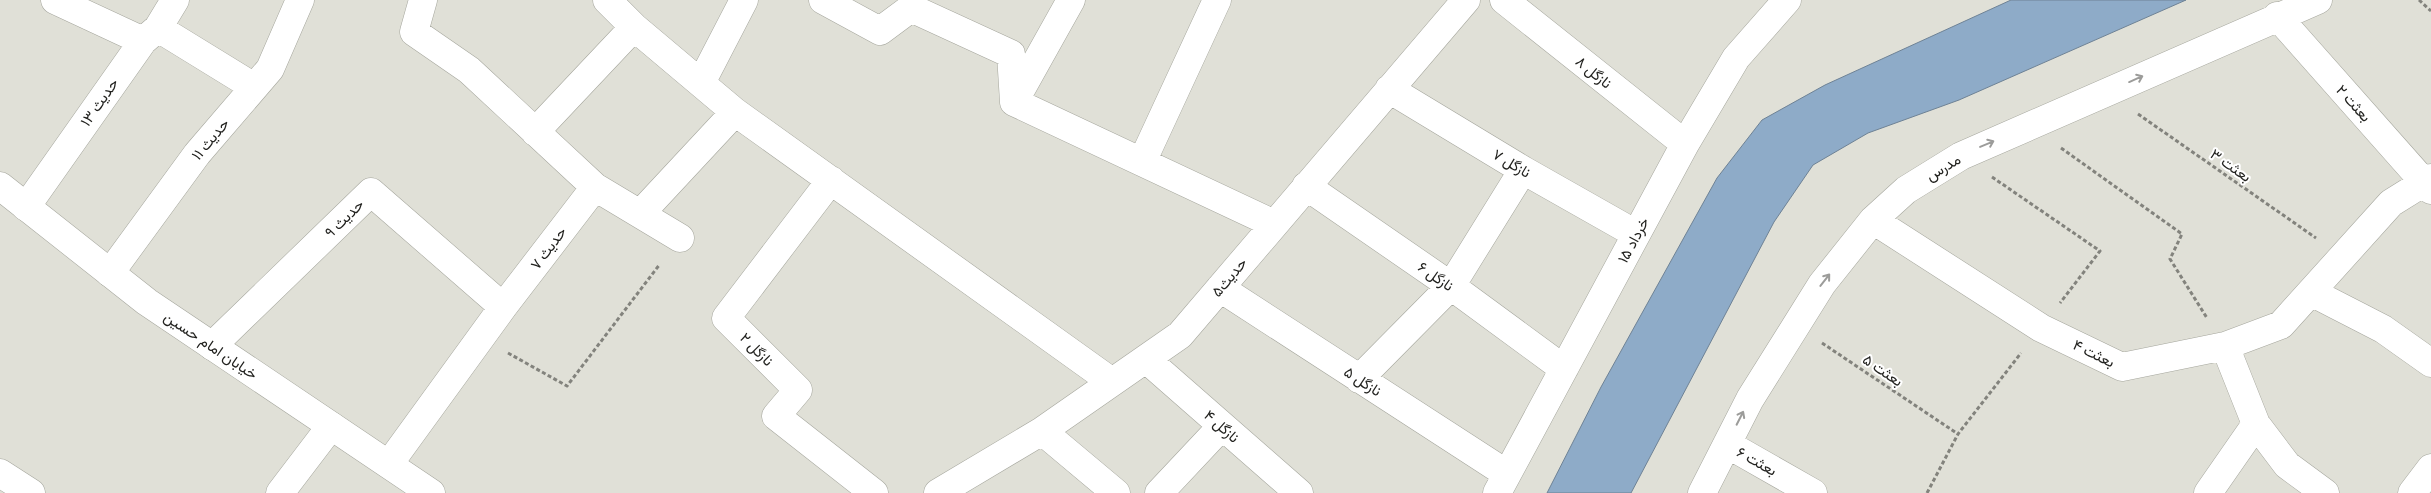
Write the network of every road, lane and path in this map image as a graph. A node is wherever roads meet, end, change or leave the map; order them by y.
1 (55, 0) edge
2 (175, 0) edge
3 (300, 0) edge
4 (422, 0) edge
5 (607, 0) edge
6 (744, 0) edge
7 (823, 0) edge
8 (1071, 0) edge
9 (1216, 0) edge
10 (1466, 0) edge
11 (1504, 0) edge
12 (1787, 0) edge
13 (2318, 0) edge
14 (2419, 0) edge
15 (91, 8) edge
16 (2431, 11) edge
17 (2277, 16) junction
18 (634, 27) junction
19 (150, 34) junction
20 (701, 83) junction
21 (254, 87) junction
22 (1389, 89) junction
23 (2107, 92) junction
24 (1014, 102) junction
25 (735, 112) junction
26 (2030, 126) junction
27 (535, 132) junction
28 (1685, 144) junction
29 (1961, 156) junction
30 (1142, 162) junction
31 (1523, 170) junction
32 (831, 180) junction
33 (2429, 183) edge
34 (0, 186) edge
35 (1306, 186) junction
36 (595, 187) junction
37 (26, 207) junction
38 (640, 214) junction
39 (1873, 220) junction
40 (1274, 224) junction
41 (1636, 234) junction
42 (680, 238) joint
43 (2343, 256) junction
44 (110, 273) junction
45 (1451, 286) junction
46 (1220, 288) junction
47 (2311, 292) junction
48 (503, 307) junction
49 (1794, 324) junction
50 (2041, 328) junction
51 (482, 337) junction
52 (212, 346) junction
53 (2225, 346) junction
54 (1146, 359) junction
55 (2431, 363) edge
56 (1564, 369) junction
57 (1359, 378) junction
58 (1112, 382) junction
59 (2256, 424) junction
60 (331, 426) junction
61 (1222, 426) junction
62 (1042, 431) junction
63 (1958, 434) junction
64 (1727, 444) junction
65 (389, 464) junction
66 (2431, 468) edge
67 (0, 473) edge
68 (1502, 483) edge
69 (31, 493) edge
70 (280, 493) edge
71 (431, 493) edge
72 (874, 493) edge
73 (938, 493) edge
74 (1116, 493) edge
75 (1159, 493) edge
76 (1299, 493) edge
77 (1702, 493) edge
78 (1813, 493) edge
79 (1927, 493) edge
80 (2208, 493) edge
81 (2325, 493) edge
82 (2412, 493) edge

1 - 15 street
2 - 19 street, حدیث ۱۳
3 - 21 street, حدیث ۱۱
4 - 27 street
5 - 18 street
6 - 20 street
7 - 24 street
8 - 24 street
9 - 30 street
10 - 22 street, حدیث۵
11 - 28 street, نازگل ۸
12 - 28 street, ۱۵ خرداد
13 - 17 street, مدرس
14 - 16 path
15 - 19 street
23 -> 17 street, مدرس
17 - 33 street, بعثت ۲
18 - 20 street
18 - 27 street
19 - 21 street
19 - 37 street, حدیث ۱۳
20 - 25 street
21 - 44 street, حدیث ۱۱
22 - 31 street, نازگل ۷
22 - 35 street, حدیث۵
23 - 26 street, مدرس
23 - 43 path, بعثت ۳
24 - 30 street
25 - 32 street
25 - 38 street
29 -> 26 street, مدرس
26 - 53 path
27 - 36 street
28 - 41 street, ۱۵ خرداد
29 - 39 street, مدرس
29 - 50 path
30 - 40 street
31 - 41 street, نازگل ۷
31 - 45 street
32 - 58 street
32 - 72 street, نازگل ۲
33 - 43 street, بعثت ۴
34 - 37 street, خیابان امام حسین
35 - 40 street, حدیث۵
35 - 45 street, نازگل ۶
36 - 38 street
36 - 48 street, حدیث ۷
37 - 44 street, خیابان امام حسین
38 - 42 street
49 -> 39 street, مدرس
39 - 50 street, بعثت ۴
40 - 46 street, حدیث۵
41 - 56 street, ۱۵ خرداد
42 - 51 path
43 - 47 street, بعثت ۴
44 - 52 street, خیابان امام حسین
45 - 56 street, نازگل ۶
45 - 57 street
46 - 54 street, حدیث۵
46 - 57 street, نازگل ۵
47 - 53 street, بعثت ۴
47 - 55 street
48 - 51 street, حدیث ۷
48 - 52 street, حدیث ۹
49 - 63 path, بعثت ۵
64 -> 49 street, مدرس
50 - 53 street, بعثت ۴
50 - 63 path
51 - 65 street, حدیث ۷
52 - 60 street, خیابان امام حسین
53 - 59 street
54 - 58 street, حدیث۵
54 - 61 street, نازگل ۴
56 - 68 street, ۱۵ خرداد
57 - 68 street, نازگل ۵
58 - 62 street, حدیث۵
59 - 80 street
59 - 81 street
60 - 65 street, خیابان امام حسین
60 - 70 street
61 - 75 street
61 - 76 street, نازگل ۴
62 - 73 street, حدیث۵
62 - 74 street
63 - 79 path
64 - 77 street, مدرس
64 - 78 street, بعثت ۶
65 - 71 street, خیابان امام حسین
66 - 82 street
67 - 69 street

